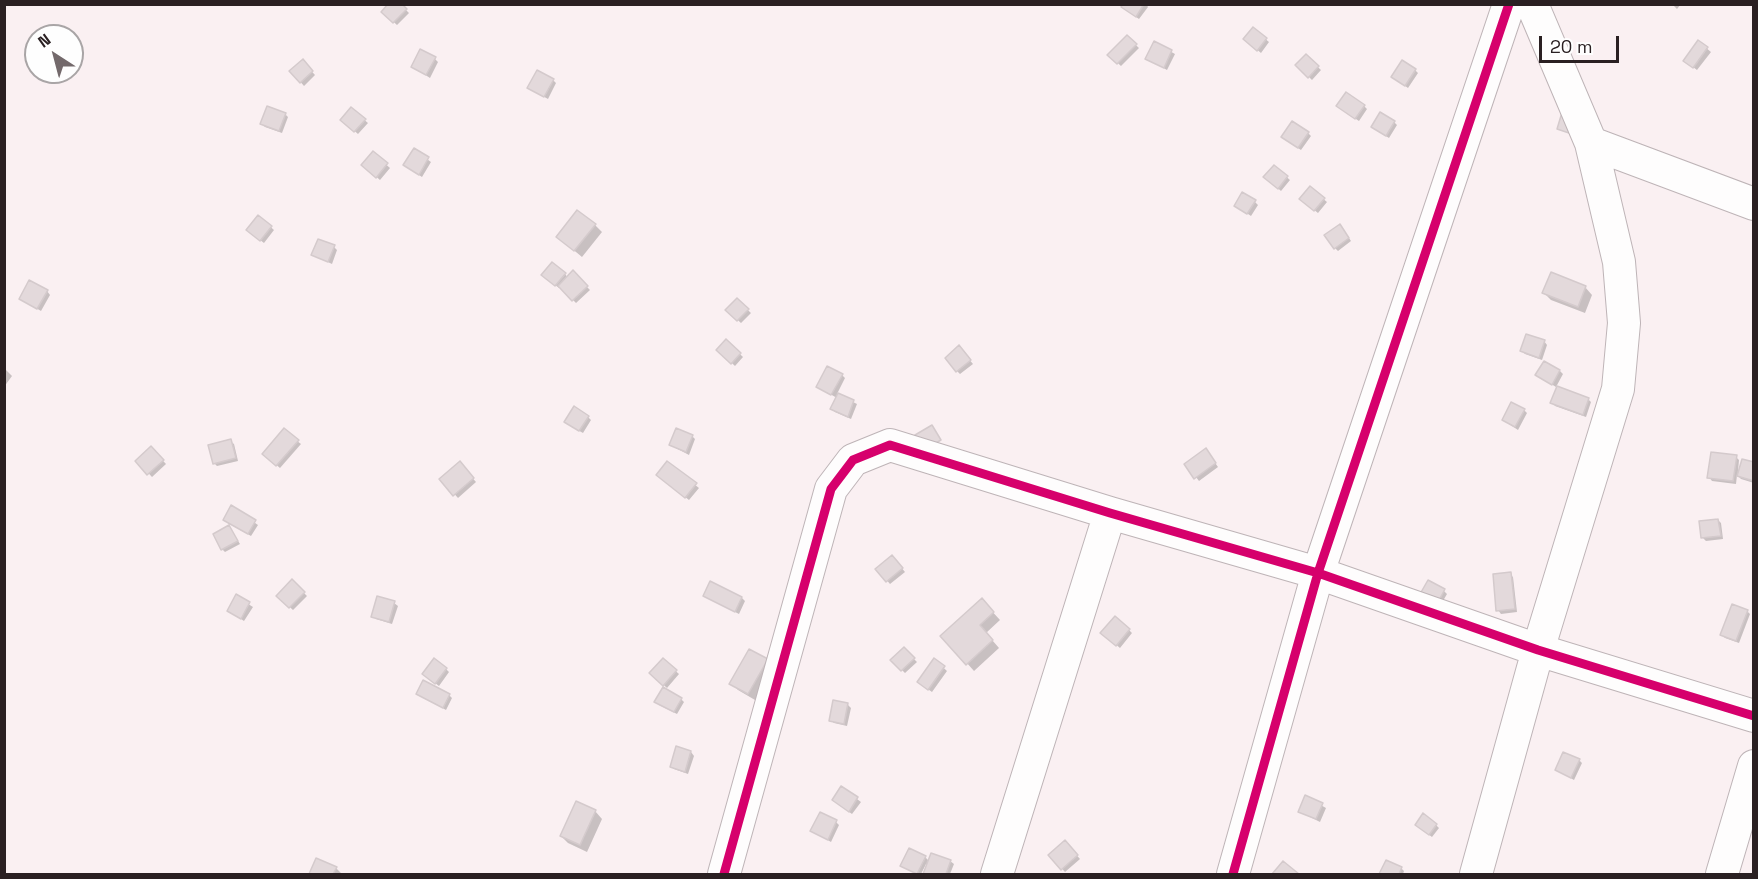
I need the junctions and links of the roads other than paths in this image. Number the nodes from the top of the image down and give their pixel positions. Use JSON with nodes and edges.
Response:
{"nodes":[{"id":1,"x":1509,"y":4,"type":"edge"},
{"id":2,"x":1532,"y":4,"type":"edge"},
{"id":3,"x":1591,"y":143,"type":"junction"},
{"id":4,"x":1754,"y":204,"type":"edge"},
{"id":5,"x":1110,"y":513,"type":"junction"},
{"id":6,"x":1318,"y":573,"type":"junction"},
{"id":7,"x":1538,"y":650,"type":"junction"},
{"id":8,"x":1754,"y":716,"type":"edge"},
{"id":9,"x":1754,"y":766,"type":"edge"},
{"id":10,"x":724,"y":874,"type":"edge"},
{"id":11,"x":997,"y":874,"type":"edge"},
{"id":12,"x":1233,"y":874,"type":"edge"},
{"id":13,"x":1476,"y":874,"type":"edge"},
{"id":14,"x":1722,"y":874,"type":"edge"}],
"edges":[{"from":1,"to":6,"type":"street"},
{"from":2,"to":3,"type":"street"},
{"from":3,"to":4,"type":"street"},
{"from":3,"to":7,"type":"street"},
{"from":5,"to":6,"type":"street"},
{"from":5,"to":10,"type":"street"},
{"from":5,"to":11,"type":"street"},
{"from":6,"to":7,"type":"street"},
{"from":6,"to":12,"type":"street"},
{"from":7,"to":8,"type":"street"},
{"from":7,"to":13,"type":"street"},
{"from":9,"to":14,"type":"street"}]}
